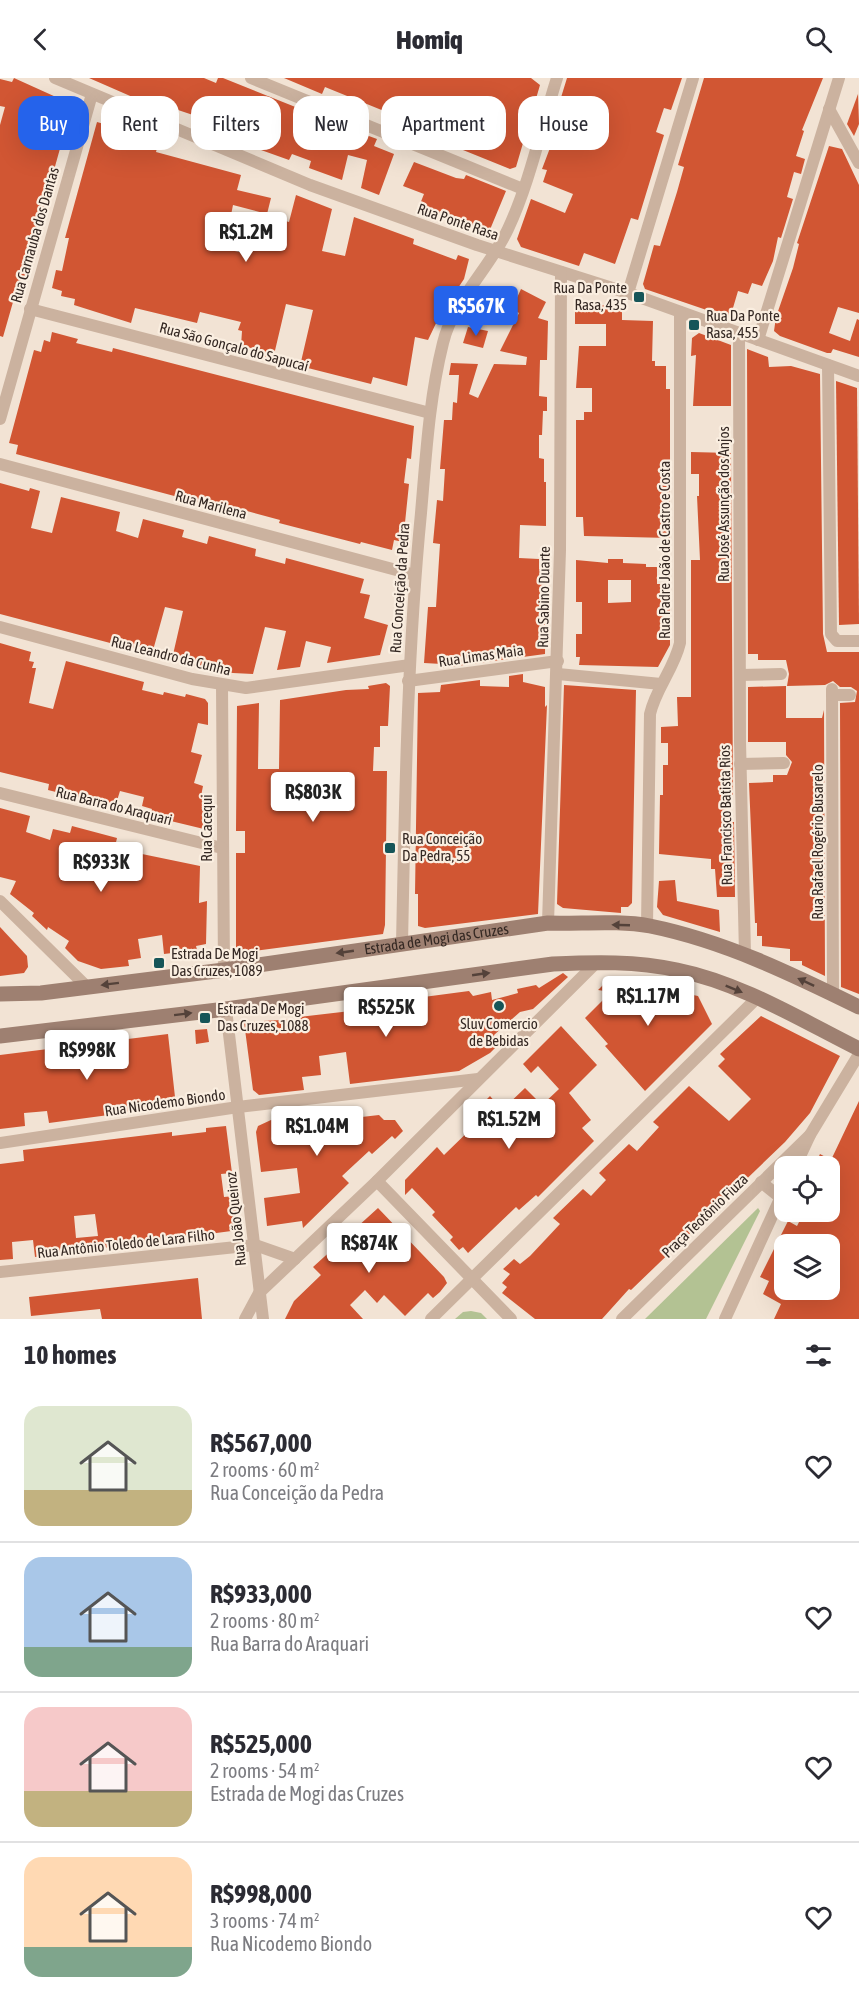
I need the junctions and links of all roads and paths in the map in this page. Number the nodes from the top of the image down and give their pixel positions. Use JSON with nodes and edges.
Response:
{"nodes":[{"id":1,"x":54,"y":78,"type":"edge"},
{"id":2,"x":251,"y":78,"type":"edge"},
{"id":3,"x":556,"y":78,"type":"edge"},
{"id":4,"x":693,"y":78,"type":"edge"},
{"id":5,"x":839,"y":78,"type":"edge"},
{"id":6,"x":92,"y":94,"type":"junction"},
{"id":7,"x":829,"y":109,"type":"junction"},
{"id":8,"x":859,"y":163,"type":"edge"},
{"id":9,"x":523,"y":189,"type":"junction"},
{"id":10,"x":496,"y":251,"type":"junction"},
{"id":11,"x":561,"y":272,"type":"junction"},
{"id":12,"x":628,"y":293,"type":"junction"},
{"id":13,"x":30,"y":309,"type":"junction"},
{"id":14,"x":681,"y":312,"type":"junction"},
{"id":15,"x":739,"y":333,"type":"junction"},
{"id":16,"x":758,"y":340,"type":"junction"},
{"id":17,"x":828,"y":365,"type":"junction"},
{"id":18,"x":859,"y":376,"type":"edge"},
{"id":19,"x":430,"y":413,"type":"junction"},
{"id":20,"x":0,"y":419,"type":"edge"},
{"id":21,"x":0,"y":464,"type":"edge"},
{"id":22,"x":415,"y":575,"type":"junction"},
{"id":23,"x":0,"y":627,"type":"edge"},
{"id":24,"x":859,"y":640,"type":"edge"},
{"id":25,"x":410,"y":665,"type":"junction"},
{"id":26,"x":558,"y":668,"type":"junction"},
{"id":27,"x":781,"y":674,"type":"dead end"},
{"id":28,"x":740,"y":675,"type":"junction"},
{"id":29,"x":408,"y":681,"type":"junction"},
{"id":30,"x":662,"y":684,"type":"junction"},
{"id":31,"x":222,"y":686,"type":"junction"},
{"id":32,"x":850,"y":695,"type":"dead end"},
{"id":33,"x":784,"y":763,"type":"dead end"},
{"id":34,"x":740,"y":764,"type":"junction"},
{"id":35,"x":0,"y":793,"type":"edge"},
{"id":36,"x":222,"y":848,"type":"junction"},
{"id":37,"x":0,"y":901,"type":"edge"},
{"id":38,"x":548,"y":923,"type":"junction"},
{"id":39,"x":647,"y":926,"type":"junction"},
{"id":40,"x":402,"y":944,"type":"junction"},
{"id":41,"x":745,"y":954,"type":"junction"},
{"id":42,"x":597,"y":962,"type":"junction"},
{"id":43,"x":224,"y":970,"type":"junction"},
{"id":44,"x":87,"y":987,"type":"junction"},
{"id":45,"x":0,"y":994,"type":"edge"},
{"id":46,"x":833,"y":994,"type":"junction"},
{"id":47,"x":756,"y":998,"type":"junction"},
{"id":48,"x":859,"y":1007,"type":"edge"},
{"id":49,"x":226,"y":1009,"type":"junction"},
{"id":50,"x":0,"y":1035,"type":"edge"},
{"id":51,"x":859,"y":1049,"type":"edge"},
{"id":52,"x":859,"y":1054,"type":"edge"},
{"id":53,"x":478,"y":1079,"type":"junction"},
{"id":54,"x":238,"y":1107,"type":"junction"},
{"id":55,"x":810,"y":1135,"type":"junction"},
{"id":56,"x":0,"y":1143,"type":"edge"},
{"id":57,"x":800,"y":1156,"type":"edge"},
{"id":58,"x":377,"y":1181,"type":"junction"},
{"id":59,"x":761,"y":1182,"type":"junction"},
{"id":60,"x":774,"y":1189,"type":"edge"},
{"id":61,"x":774,"y":1213,"type":"edge"},
{"id":62,"x":255,"y":1245,"type":"junction"},
{"id":63,"x":295,"y":1259,"type":"junction"},
{"id":64,"x":0,"y":1272,"type":"edge"},
{"id":65,"x":471,"y":1280,"type":"junction"},
{"id":66,"x":259,"y":1293,"type":"junction"},
{"id":67,"x":244,"y":1319,"type":"edge"},
{"id":68,"x":263,"y":1319,"type":"edge"},
{"id":69,"x":431,"y":1319,"type":"edge"},
{"id":70,"x":511,"y":1319,"type":"edge"},
{"id":71,"x":622,"y":1319,"type":"edge"},
{"id":72,"x":725,"y":1319,"type":"edge"}],
"edges":[{"from":1,"to":6,"type":"street","name":"Rua Ponte Rasa"},
{"from":2,"to":9,"type":"street"},
{"from":3,"to":9,"type":"street","name":"Rua Conceição da Pedra"},
{"from":4,"to":12,"type":"street"},
{"from":5,"to":7,"type":"street"},
{"from":6,"to":10,"type":"street","name":"Rua Ponte Rasa"},
{"from":6,"to":13,"type":"street","name":"Rua Carnauba dos Dantas"},
{"from":7,"to":8,"type":"street"},
{"from":7,"to":16,"type":"street"},
{"from":9,"to":10,"type":"street","name":"Rua Conceição da Pedra"},
{"from":10,"to":11,"type":"street","name":"Rua Ponte Rasa"},
{"from":10,"to":19,"type":"street","name":"Rua Conceição da Pedra"},
{"from":11,"to":12,"type":"street","name":"Rua Ponte Rasa"},
{"from":11,"to":26,"type":"street","name":"Rua Sabino Duarte"},
{"from":12,"to":14,"type":"street","name":"Rua Ponte Rasa"},
{"from":13,"to":19,"type":"street","name":"Rua São Gonçalo do Sapucaí"},
{"from":13,"to":20,"type":"street","name":"Rua Carnauba dos Dantas"},
{"from":14,"to":15,"type":"street","name":"Rua Ponte Rasa"},
{"from":14,"to":30,"type":"street","name":"Rua Padre João de Castro e Costa"},
{"from":15,"to":16,"type":"street","name":"Rua Ponte Rasa"},
{"from":15,"to":28,"type":"street","name":"Rua José Assunção dos Anjos"},
{"from":16,"to":17,"type":"street","name":"Rua Ponte Rasa"},
{"from":17,"to":18,"type":"street","name":"Rua Ponte Rasa"},
{"from":17,"to":24,"type":"street"},
{"from":19,"to":22,"type":"street","name":"Rua Conceição da Pedra"},
{"from":21,"to":22,"type":"street","name":"Rua Marilena"},
{"from":22,"to":25,"type":"street","name":"Rua Conceição da Pedra"},
{"from":23,"to":31,"type":"street","name":"Rua Leandro da Cunha"},
{"from":25,"to":29,"type":"street","name":"Rua Conceição da Pedra"},
{"from":25,"to":31,"type":"street","name":"Rua Leandro da Cunha"},
{"from":26,"to":29,"type":"street","name":"Rua Limas Maia"},
{"from":26,"to":30,"type":"street","name":"Rua Limas Maia"},
{"from":26,"to":38,"type":"street","name":"Rua Sabino Duarte"},
{"from":27,"to":28,"type":"street"},
{"from":28,"to":34,"type":"street","name":"Rua Francisco Batista Rios"},
{"from":29,"to":40,"type":"street","name":"Rua Conceição da Pedra"},
{"from":30,"to":39,"type":"street","name":"Rua Padre João de Castro e Costa"},
{"from":31,"to":36,"type":"street","name":"Rua Cacequi"},
{"from":32,"to":46,"type":"street","name":"Rua Rafael Rogério Busarelo"},
{"from":33,"to":34,"type":"street"},
{"from":34,"to":41,"type":"street","name":"Rua Francisco Batista Rios"},
{"from":35,"to":36,"type":"street","name":"Rua Barra do Araquari"},
{"from":36,"to":43,"type":"street","name":"Rua Cacequi"},
{"from":37,"to":44,"type":"street"},
{"from":39,"to":38,"type":"main road","name":"Estrada de Mogi das Cruzes","one_way":true},
{"from":38,"to":40,"type":"main road","name":"Estrada de Mogi das Cruzes"},
{"from":39,"to":41,"type":"main road","name":"Estrada de Mogi das Cruzes"},
{"from":40,"to":43,"type":"main road","name":"Estrada de Mogi das Cruzes","one_way":true},
{"from":46,"to":41,"type":"main road","name":"Estrada de Mogi das Cruzes","one_way":true},
{"from":42,"to":47,"type":"main road","one_way":true},
{"from":49,"to":42,"type":"main road","one_way":true},
{"from":42,"to":53,"type":"street"},
{"from":43,"to":44,"type":"main road","name":"Estrada de Mogi das Cruzes","one_way":true},
{"from":44,"to":45,"type":"main road","name":"Estrada de Mogi das Cruzes"},
{"from":46,"to":48,"type":"main road","name":"Estrada de Mogi das Cruzes"},
{"from":47,"to":51,"type":"main road"},
{"from":47,"to":65,"type":"street"},
{"from":50,"to":49,"type":"main road","one_way":true},
{"from":49,"to":54,"type":"street","name":"Rua João Queiroz"},
{"from":52,"to":55,"type":"street"},
{"from":53,"to":54,"type":"street","name":"Rua Nicodemo Biondo"},
{"from":53,"to":58,"type":"street"},
{"from":54,"to":56,"type":"street","name":"Rua Nicodemo Biondo"},
{"from":54,"to":62,"type":"street","name":"Rua João Queiroz"},
{"from":55,"to":57,"type":"street"},
{"from":55,"to":59,"type":"street","name":"Praça Teotônio Fiuza"},
{"from":58,"to":63,"type":"street"},
{"from":58,"to":65,"type":"street"},
{"from":59,"to":60,"type":"street"},
{"from":59,"to":71,"type":"street","name":"Praça Teotônio Fiuza"},
{"from":61,"to":72,"type":"street"},
{"from":62,"to":63,"type":"street"},
{"from":62,"to":64,"type":"street","name":"Rua Antônio Toledo de Lara Filho"},
{"from":62,"to":66,"type":"street","name":"Rua João Queiroz"},
{"from":63,"to":66,"type":"street"},
{"from":65,"to":69,"type":"street"},
{"from":65,"to":70,"type":"street"},
{"from":66,"to":67,"type":"street"},
{"from":66,"to":68,"type":"street","name":"Rua João Queiroz"}]}
